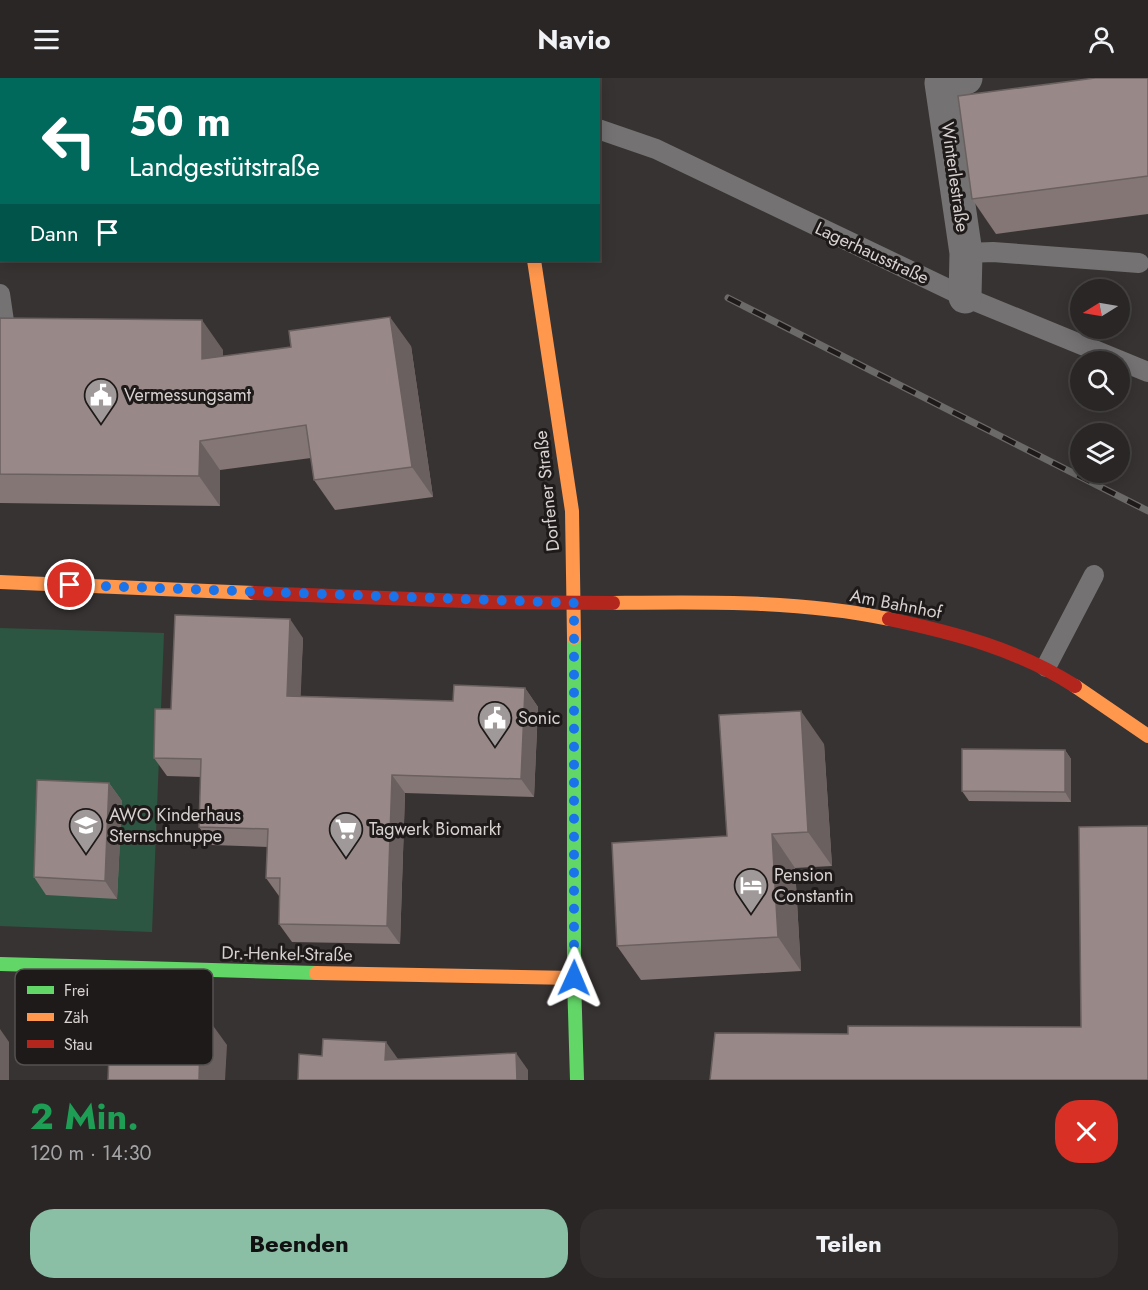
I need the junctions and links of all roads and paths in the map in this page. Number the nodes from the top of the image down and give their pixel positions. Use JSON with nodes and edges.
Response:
{"nodes":[{"id":1,"x":966,"y":78,"type":"edge"},
{"id":2,"x":600,"y":130,"type":"edge"},
{"id":3,"x":966,"y":253,"type":"junction"},
{"id":4,"x":534,"y":261,"type":"edge"},
{"id":5,"x":1139,"y":263,"type":"dead end"},
{"id":6,"x":0,"y":294,"type":"edge"},
{"id":7,"x":965,"y":297,"type":"junction"},
{"id":8,"x":7,"y":347,"type":"edge"},
{"id":9,"x":1148,"y":372,"type":"edge"},
{"id":10,"x":1094,"y":575,"type":"dead end"},
{"id":11,"x":0,"y":582,"type":"edge"},
{"id":12,"x":574,"y":603,"type":"junction"},
{"id":13,"x":1046,"y":667,"type":"junction"},
{"id":14,"x":1148,"y":736,"type":"edge"},
{"id":15,"x":0,"y":964,"type":"edge"},
{"id":16,"x":148,"y":969,"type":"edge"},
{"id":17,"x":213,"y":971,"type":"edge"},
{"id":18,"x":574,"y":978,"type":"junction"},
{"id":19,"x":577,"y":1080,"type":"edge"}],
"edges":[{"from":1,"to":3,"type":"street","name":"Winterlestraße"},
{"from":2,"to":7,"type":"lane","name":"Lagerhausstraße"},
{"from":3,"to":5,"type":"lane"},
{"from":3,"to":7,"type":"street","name":"Winterlestraße"},
{"from":4,"to":12,"type":"street","name":"Dorfener Straße"},
{"from":6,"to":8,"type":"lane"},
{"from":7,"to":9,"type":"lane","name":"Lagerhausstraße"},
{"from":10,"to":13,"type":"lane"},
{"from":11,"to":12,"type":"street","name":"Am Bahnhof"},
{"from":12,"to":13,"type":"street","name":"Am Bahnhof"},
{"from":12,"to":18,"type":"street","name":"Dorfener Straße"},
{"from":13,"to":14,"type":"street","name":"Am Bahnhof"},
{"from":15,"to":16,"type":"street","name":"Dr.-Henkel-Straße"},
{"from":17,"to":18,"type":"street","name":"Dr.-Henkel-Straße"},
{"from":18,"to":19,"type":"street","name":"Dorfener Straße"}]}
